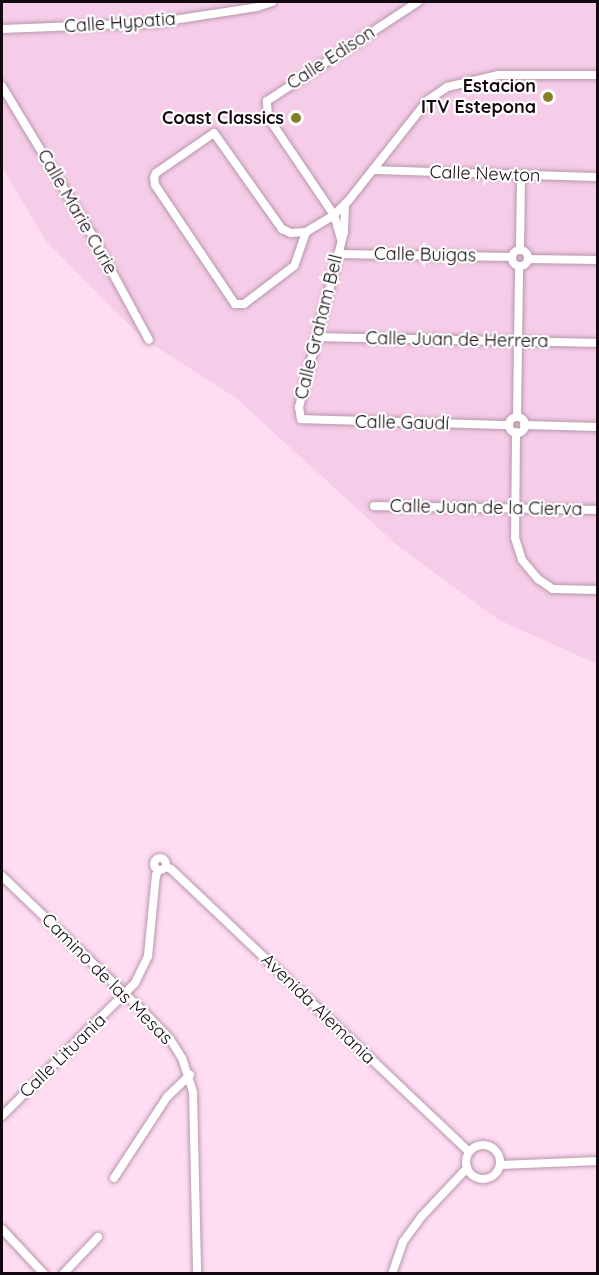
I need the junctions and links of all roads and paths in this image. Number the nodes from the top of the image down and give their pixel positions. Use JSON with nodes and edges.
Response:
{"nodes":[{"id":1,"x":272,"y":2,"type":"edge"},
{"id":2,"x":418,"y":2,"type":"edge"},
{"id":3,"x":2,"y":29,"type":"edge"},
{"id":4,"x":597,"y":75,"type":"edge"},
{"id":5,"x":2,"y":87,"type":"edge"},
{"id":6,"x":373,"y":170,"type":"junction"},
{"id":7,"x":521,"y":176,"type":"junction"},
{"id":8,"x":597,"y":177,"type":"edge"},
{"id":9,"x":345,"y":204,"type":"junction"},
{"id":10,"x":334,"y":214,"type":"junction"},
{"id":11,"x":306,"y":232,"type":"junction"},
{"id":12,"x":341,"y":241,"type":"junction"},
{"id":13,"x":520,"y":249,"type":"junction"},
{"id":14,"x":338,"y":254,"type":"junction"},
{"id":15,"x":512,"y":257,"type":"junction"},
{"id":16,"x":528,"y":259,"type":"junction"},
{"id":17,"x":597,"y":260,"type":"edge"},
{"id":18,"x":519,"y":266,"type":"junction"},
{"id":19,"x":317,"y":337,"type":"junction"},
{"id":20,"x":149,"y":340,"type":"dead end"},
{"id":21,"x":518,"y":341,"type":"junction"},
{"id":22,"x":597,"y":344,"type":"edge"},
{"id":23,"x":299,"y":414,"type":"joint"},
{"id":24,"x":517,"y":417,"type":"junction"},
{"id":25,"x":509,"y":425,"type":"junction"},
{"id":26,"x":524,"y":425,"type":"junction"},
{"id":27,"x":597,"y":427,"type":"edge"},
{"id":28,"x":516,"y":432,"type":"junction"},
{"id":29,"x":374,"y":506,"type":"dead end"},
{"id":30,"x":516,"y":507,"type":"junction"},
{"id":31,"x":597,"y":510,"type":"edge"},
{"id":32,"x":597,"y":590,"type":"edge"},
{"id":33,"x":162,"y":869,"type":"joint"},
{"id":34,"x":2,"y":876,"type":"edge"},
{"id":35,"x":125,"y":996,"type":"junction"},
{"id":36,"x":190,"y":1075,"type":"junction"},
{"id":37,"x":2,"y":1116,"type":"edge"},
{"id":38,"x":469,"y":1152,"type":"junction"},
{"id":39,"x":597,"y":1161,"type":"edge"},
{"id":40,"x":500,"y":1165,"type":"junction"},
{"id":41,"x":467,"y":1168,"type":"junction"},
{"id":42,"x":114,"y":1178,"type":"dead end"},
{"id":43,"x":2,"y":1229,"type":"edge"},
{"id":44,"x":98,"y":1237,"type":"dead end"},
{"id":45,"x":44,"y":1274,"type":"edge"},
{"id":46,"x":63,"y":1274,"type":"edge"},
{"id":47,"x":197,"y":1274,"type":"edge"},
{"id":48,"x":392,"y":1274,"type":"edge"}],
"edges":[{"from":1,"to":3,"type":"street","name":"Calle Hypatia"},
{"from":2,"to":10,"type":"street","name":"Calle Edison"},
{"from":4,"to":6,"type":"street"},
{"from":5,"to":20,"type":"street","name":"Calle Marie Curie"},
{"from":6,"to":7,"type":"street","name":"Calle Newton"},
{"from":6,"to":9,"type":"street"},
{"from":7,"to":8,"type":"street","name":"Calle Newton"},
{"from":7,"to":13,"type":"street"},
{"from":9,"to":10,"type":"street"},
{"from":9,"to":12,"type":"street","name":"Calle Graham Bell"},
{"from":10,"to":11,"type":"street"},
{"from":10,"to":12,"type":"street","name":"Calle Graham Bell"},
{"from":11,"to":11,"type":"street"},
{"from":12,"to":14,"type":"street","name":"Calle Graham Bell"},
{"from":13,"to":15,"type":"street"},
{"from":13,"to":16,"type":"street"},
{"from":14,"to":15,"type":"street","name":"Calle Buigas"},
{"from":14,"to":19,"type":"street","name":"Calle Graham Bell"},
{"from":15,"to":18,"type":"street"},
{"from":16,"to":17,"type":"street"},
{"from":16,"to":18,"type":"street"},
{"from":18,"to":21,"type":"street"},
{"from":19,"to":21,"type":"street","name":"Calle Juan de Herrera"},
{"from":19,"to":23,"type":"street","name":"Calle Graham Bell"},
{"from":21,"to":22,"type":"street","name":"Calle Juan de Herrera"},
{"from":21,"to":24,"type":"street"},
{"from":23,"to":25,"type":"street","name":"Calle Gaudí"},
{"from":24,"to":25,"type":"street"},
{"from":24,"to":26,"type":"street"},
{"from":25,"to":28,"type":"street"},
{"from":26,"to":27,"type":"street"},
{"from":26,"to":28,"type":"street"},
{"from":28,"to":30,"type":"street"},
{"from":29,"to":30,"type":"street","name":"Calle Juan de la Cierva"},
{"from":30,"to":31,"type":"street","name":"Calle Juan de la Cierva"},
{"from":30,"to":32,"type":"street"},
{"from":33,"to":35,"type":"street","name":"Calle Lituania"},
{"from":33,"to":38,"type":"street","name":"Avenida Alemania"},
{"from":34,"to":35,"type":"street","name":"Camino de las Mesas"},
{"from":35,"to":36,"type":"street","name":"Camino de las Mesas"},
{"from":35,"to":37,"type":"street","name":"Calle Lituania"},
{"from":36,"to":42,"type":"street"},
{"from":36,"to":47,"type":"street","name":"Camino de las Mesas"},
{"from":38,"to":40,"type":"street"},
{"from":38,"to":41,"type":"street"},
{"from":39,"to":40,"type":"street"},
{"from":40,"to":41,"type":"street"},
{"from":41,"to":48,"type":"street"},
{"from":43,"to":45,"type":"street"},
{"from":44,"to":46,"type":"street"}]}
